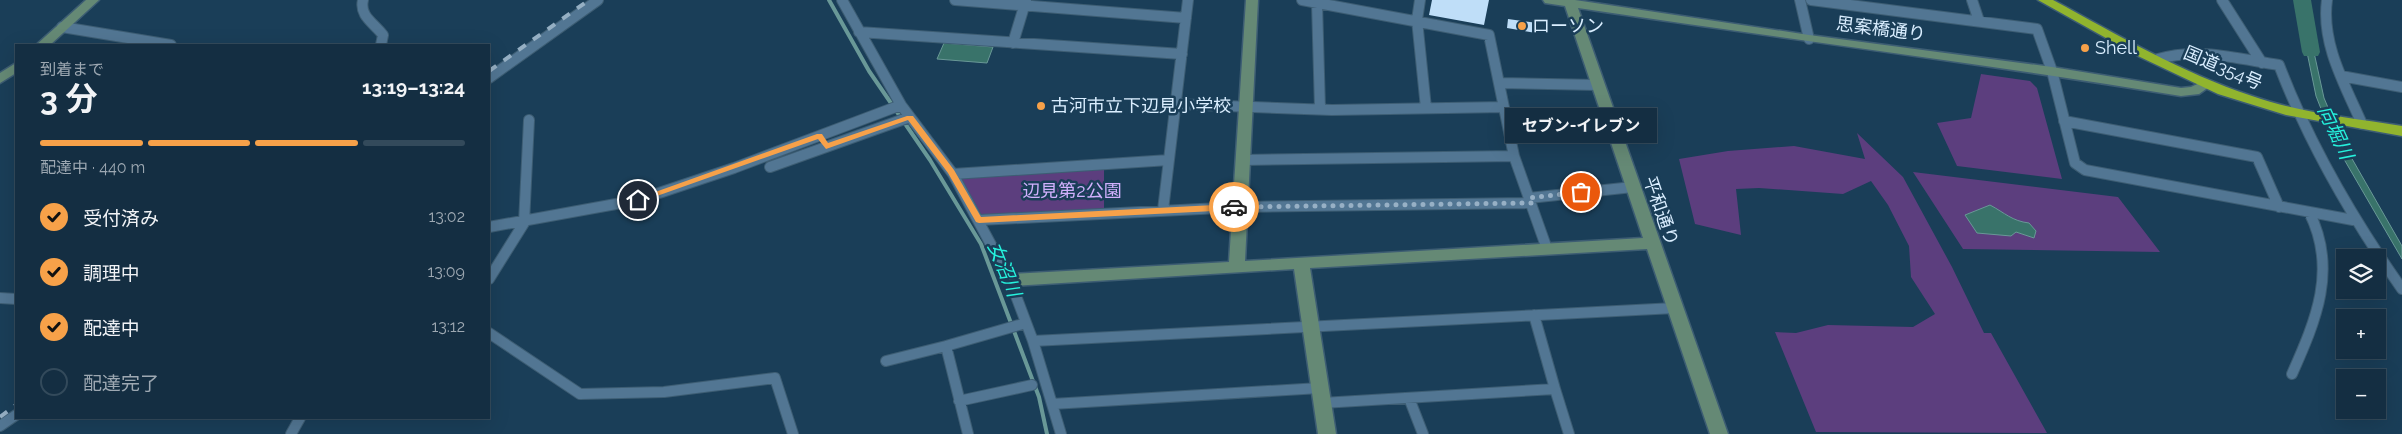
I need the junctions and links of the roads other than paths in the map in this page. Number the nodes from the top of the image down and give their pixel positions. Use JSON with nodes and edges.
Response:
{"nodes":[{"id":1,"x":93,"y":0,"type":"edge"},
{"id":2,"x":363,"y":0,"type":"edge"},
{"id":3,"x":598,"y":0,"type":"edge"},
{"id":4,"x":842,"y":0,"type":"edge"},
{"id":5,"x":956,"y":0,"type":"edge"},
{"id":6,"x":1188,"y":0,"type":"edge"},
{"id":7,"x":1252,"y":0,"type":"edge"},
{"id":8,"x":1302,"y":0,"type":"edge"},
{"id":9,"x":1420,"y":0,"type":"edge"},
{"id":10,"x":1549,"y":0,"type":"edge"},
{"id":11,"x":1800,"y":0,"type":"edge"},
{"id":12,"x":1811,"y":0,"type":"edge"},
{"id":13,"x":1972,"y":0,"type":"edge"},
{"id":14,"x":2044,"y":0,"type":"edge"},
{"id":15,"x":2222,"y":0,"type":"edge"},
{"id":16,"x":1569,"y":2,"type":"edge"},
{"id":17,"x":1025,"y":3,"type":"edge"},
{"id":18,"x":1317,"y":3,"type":"junction"},
{"id":19,"x":2326,"y":4,"type":"edge"},
{"id":20,"x":1186,"y":18,"type":"junction"},
{"id":21,"x":1417,"y":20,"type":"junction"},
{"id":22,"x":1979,"y":21,"type":"junction"},
{"id":23,"x":62,"y":27,"type":"junction"},
{"id":24,"x":859,"y":32,"type":"junction"},
{"id":25,"x":1809,"y":39,"type":"junction"},
{"id":26,"x":1013,"y":42,"type":"junction"},
{"id":27,"x":43,"y":44,"type":"edge"},
{"id":28,"x":165,"y":44,"type":"edge"},
{"id":29,"x":381,"y":44,"type":"edge"},
{"id":30,"x":1182,"y":54,"type":"junction"},
{"id":31,"x":2158,"y":60,"type":"junction"},
{"id":32,"x":2262,"y":63,"type":"junction"},
{"id":33,"x":15,"y":68,"type":"edge"},
{"id":34,"x":2052,"y":71,"type":"junction"},
{"id":35,"x":2341,"y":76,"type":"junction"},
{"id":36,"x":490,"y":77,"type":"edge"},
{"id":37,"x":0,"y":79,"type":"edge"},
{"id":38,"x":1499,"y":83,"type":"junction"},
{"id":39,"x":2206,"y":84,"type":"junction"},
{"id":40,"x":1597,"y":85,"type":"junction"},
{"id":41,"x":2402,"y":87,"type":"edge"},
{"id":42,"x":1175,"y":104,"type":"junction"},
{"id":43,"x":900,"y":105,"type":"junction"},
{"id":44,"x":1247,"y":107,"type":"junction"},
{"id":45,"x":1504,"y":107,"type":"junction"},
{"id":46,"x":1426,"y":108,"type":"junction"},
{"id":47,"x":1320,"y":109,"type":"junction"},
{"id":48,"x":2303,"y":113,"type":"junction"},
{"id":49,"x":910,"y":117,"type":"junction"},
{"id":50,"x":529,"y":120,"type":"dead end"},
{"id":51,"x":2064,"y":121,"type":"junction"},
{"id":52,"x":2358,"y":123,"type":"junction"},
{"id":53,"x":2402,"y":131,"type":"edge"},
{"id":54,"x":820,"y":135,"type":"junction"},
{"id":55,"x":826,"y":147,"type":"junction"},
{"id":56,"x":1514,"y":156,"type":"junction"},
{"id":57,"x":1169,"y":160,"type":"junction"},
{"id":58,"x":1243,"y":160,"type":"junction"},
{"id":59,"x":770,"y":167,"type":"dead end"},
{"id":60,"x":953,"y":174,"type":"junction"},
{"id":61,"x":1633,"y":187,"type":"junction"},
{"id":62,"x":1530,"y":200,"type":"junction"},
{"id":63,"x":1240,"y":207,"type":"junction"},
{"id":64,"x":2279,"y":207,"type":"junction"},
{"id":65,"x":1163,"y":210,"type":"junction"},
{"id":66,"x":2309,"y":212,"type":"junction"},
{"id":67,"x":979,"y":220,"type":"junction"},
{"id":68,"x":2353,"y":220,"type":"junction"},
{"id":69,"x":524,"y":222,"type":"junction"},
{"id":70,"x":490,"y":227,"type":"edge"},
{"id":71,"x":1652,"y":243,"type":"junction"},
{"id":72,"x":1546,"y":249,"type":"junction"},
{"id":73,"x":1301,"y":264,"type":"junction"},
{"id":74,"x":1237,"y":266,"type":"junction"},
{"id":75,"x":490,"y":277,"type":"edge"},
{"id":76,"x":1010,"y":280,"type":"junction"},
{"id":77,"x":2402,"y":289,"type":"edge"},
{"id":78,"x":0,"y":298,"type":"edge"},
{"id":79,"x":15,"y":299,"type":"edge"},
{"id":80,"x":1676,"y":308,"type":"junction"},
{"id":81,"x":1534,"y":315,"type":"junction"},
{"id":82,"x":1026,"y":323,"type":"junction"},
{"id":83,"x":1311,"y":326,"type":"junction"},
{"id":84,"x":490,"y":334,"type":"edge"},
{"id":85,"x":1033,"y":341,"type":"junction"},
{"id":86,"x":946,"y":346,"type":"junction"},
{"id":87,"x":886,"y":361,"type":"dead end"},
{"id":88,"x":2292,"y":374,"type":"dead end"},
{"id":89,"x":1032,"y":384,"type":"dead end"},
{"id":90,"x":1555,"y":389,"type":"junction"},
{"id":91,"x":1321,"y":396,"type":"junction"},
{"id":92,"x":1409,"y":398,"type":"junction"},
{"id":93,"x":959,"y":401,"type":"junction"},
{"id":94,"x":1052,"y":404,"type":"junction"},
{"id":95,"x":15,"y":416,"type":"edge"},
{"id":96,"x":299,"y":419,"type":"edge"},
{"id":97,"x":0,"y":426,"type":"edge"},
{"id":98,"x":291,"y":434,"type":"edge"},
{"id":99,"x":793,"y":434,"type":"edge"},
{"id":100,"x":968,"y":434,"type":"edge"},
{"id":101,"x":1061,"y":434,"type":"edge"},
{"id":102,"x":1327,"y":434,"type":"edge"},
{"id":103,"x":1423,"y":434,"type":"edge"},
{"id":104,"x":1569,"y":434,"type":"edge"},
{"id":105,"x":1720,"y":434,"type":"edge"}],
"edges":[{"from":1,"to":23,"type":"street"},
{"from":2,"to":29,"type":"street"},
{"from":3,"to":36,"type":"street"},
{"from":4,"to":24,"type":"street"},
{"from":5,"to":17,"type":"street"},
{"from":6,"to":20,"type":"street"},
{"from":7,"to":44,"type":"street"},
{"from":8,"to":18,"type":"street"},
{"from":9,"to":21,"type":"street"},
{"from":10,"to":16,"type":"street","name":"思案橋通り"},
{"from":11,"to":25,"type":"street"},
{"from":12,"to":22,"type":"street"},
{"from":13,"to":22,"type":"street"},
{"from":14,"to":31,"type":"highway","name":"国道354号"},
{"from":15,"to":32,"type":"street"},
{"from":16,"to":25,"type":"street","name":"思案橋通り"},
{"from":16,"to":40,"type":"street","name":"平和通り"},
{"from":17,"to":20,"type":"street"},
{"from":17,"to":26,"type":"street"},
{"from":18,"to":21,"type":"street"},
{"from":18,"to":47,"type":"street"},
{"from":19,"to":35,"type":"street"},
{"from":20,"to":30,"type":"street"},
{"from":21,"to":38,"type":"street"},
{"from":21,"to":46,"type":"street"},
{"from":22,"to":34,"type":"street"},
{"from":23,"to":27,"type":"street"},
{"from":23,"to":28,"type":"street"},
{"from":24,"to":26,"type":"street"},
{"from":24,"to":43,"type":"street"},
{"from":25,"to":34,"type":"street","name":"思案橋通り"},
{"from":26,"to":30,"type":"street"},
{"from":30,"to":42,"type":"street"},
{"from":31,"to":32,"type":"street"},
{"from":31,"to":39,"type":"highway","name":"国道354号"},
{"from":32,"to":48,"type":"street"},
{"from":33,"to":37,"type":"street"},
{"from":34,"to":39,"type":"street","name":"思案橋通り"},
{"from":34,"to":51,"type":"street"},
{"from":35,"to":41,"type":"street"},
{"from":35,"to":52,"type":"street"},
{"from":38,"to":40,"type":"street"},
{"from":38,"to":45,"type":"street"},
{"from":39,"to":48,"type":"highway","name":"国道354号"},
{"from":40,"to":61,"type":"street","name":"平和通り"},
{"from":42,"to":44,"type":"street"},
{"from":42,"to":57,"type":"street"},
{"from":43,"to":49,"type":"street"},
{"from":43,"to":54,"type":"street"},
{"from":44,"to":47,"type":"street"},
{"from":44,"to":58,"type":"street"},
{"from":45,"to":46,"type":"street"},
{"from":45,"to":56,"type":"street"},
{"from":46,"to":47,"type":"street"},
{"from":48,"to":52,"type":"highway","name":"国道354号"},
{"from":48,"to":68,"type":"street"},
{"from":49,"to":55,"type":"street"},
{"from":49,"to":60,"type":"street"},
{"from":50,"to":69,"type":"street"},
{"from":51,"to":64,"type":"street"},
{"from":51,"to":64,"type":"street"},
{"from":52,"to":53,"type":"highway","name":"国道354号"},
{"from":54,"to":55,"type":"street"},
{"from":54,"to":69,"type":"street"},
{"from":55,"to":59,"type":"street"},
{"from":56,"to":58,"type":"street"},
{"from":56,"to":62,"type":"street"},
{"from":57,"to":60,"type":"street"},
{"from":57,"to":65,"type":"street"},
{"from":58,"to":63,"type":"street"},
{"from":60,"to":67,"type":"street"},
{"from":61,"to":62,"type":"street"},
{"from":61,"to":71,"type":"street","name":"平和通り"},
{"from":62,"to":63,"type":"street"},
{"from":62,"to":72,"type":"street"},
{"from":63,"to":65,"type":"street"},
{"from":63,"to":74,"type":"street"},
{"from":64,"to":66,"type":"street"},
{"from":65,"to":67,"type":"street"},
{"from":66,"to":68,"type":"street"},
{"from":66,"to":88,"type":"street"},
{"from":67,"to":76,"type":"street"},
{"from":68,"to":77,"type":"street"},
{"from":69,"to":70,"type":"street"},
{"from":69,"to":75,"type":"street"},
{"from":71,"to":72,"type":"street"},
{"from":71,"to":80,"type":"street","name":"平和通り"},
{"from":72,"to":73,"type":"street"},
{"from":73,"to":74,"type":"street"},
{"from":73,"to":83,"type":"street"},
{"from":74,"to":76,"type":"street"},
{"from":76,"to":82,"type":"street"},
{"from":78,"to":79,"type":"street"},
{"from":80,"to":81,"type":"street"},
{"from":80,"to":105,"type":"street","name":"平和通り"},
{"from":81,"to":83,"type":"street"},
{"from":81,"to":90,"type":"street"},
{"from":82,"to":85,"type":"street"},
{"from":82,"to":86,"type":"street"},
{"from":83,"to":85,"type":"street"},
{"from":83,"to":91,"type":"street"},
{"from":84,"to":99,"type":"street"},
{"from":85,"to":94,"type":"street"},
{"from":86,"to":87,"type":"street"},
{"from":86,"to":93,"type":"street"},
{"from":89,"to":93,"type":"street"},
{"from":90,"to":92,"type":"street"},
{"from":90,"to":104,"type":"street"},
{"from":91,"to":92,"type":"street"},
{"from":91,"to":94,"type":"street"},
{"from":91,"to":102,"type":"street"},
{"from":92,"to":103,"type":"street"},
{"from":93,"to":100,"type":"street"},
{"from":94,"to":101,"type":"street"},
{"from":95,"to":97,"type":"street"},
{"from":96,"to":98,"type":"street"}]}
